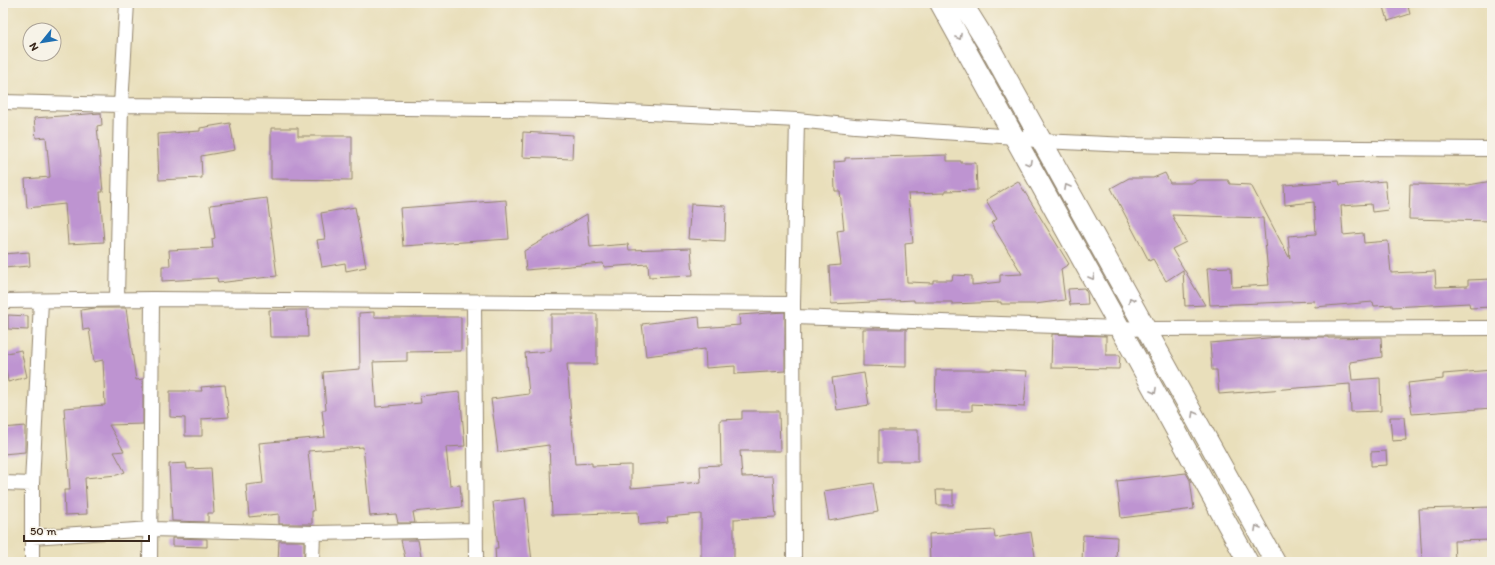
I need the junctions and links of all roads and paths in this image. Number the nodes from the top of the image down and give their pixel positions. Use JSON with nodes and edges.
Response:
{"nodes":[{"id":1,"x":126,"y":3,"type":"edge"},
{"id":2,"x":940,"y":3,"type":"edge"},
{"id":3,"x":962,"y":3,"type":"edge"},
{"id":4,"x":3,"y":102,"type":"edge"},
{"id":5,"x":121,"y":105,"type":"junction"},
{"id":6,"x":797,"y":120,"type":"junction"},
{"id":7,"x":1015,"y":137,"type":"junction"},
{"id":8,"x":1042,"y":141,"type":"junction"},
{"id":9,"x":1492,"y":149,"type":"edge"},
{"id":10,"x":117,"y":299,"type":"junction"},
{"id":11,"x":152,"y":299,"type":"junction"},
{"id":12,"x":3,"y":301,"type":"edge"},
{"id":13,"x":41,"y":301,"type":"junction"},
{"id":14,"x":474,"y":302,"type":"junction"},
{"id":15,"x":794,"y":311,"type":"junction"},
{"id":16,"x":1120,"y":328,"type":"junction"},
{"id":17,"x":1492,"y":328,"type":"edge"},
{"id":18,"x":1147,"y":329,"type":"junction"},
{"id":19,"x":3,"y":483,"type":"edge"},
{"id":20,"x":32,"y":484,"type":"junction"},
{"id":21,"x":151,"y":529,"type":"junction"},
{"id":22,"x":475,"y":530,"type":"junction"},
{"id":23,"x":313,"y":533,"type":"junction"},
{"id":24,"x":32,"y":537,"type":"junction"},
{"id":25,"x":32,"y":562,"type":"edge"},
{"id":26,"x":150,"y":562,"type":"edge"},
{"id":27,"x":312,"y":562,"type":"edge"},
{"id":28,"x":476,"y":562,"type":"edge"},
{"id":29,"x":794,"y":562,"type":"edge"},
{"id":30,"x":1248,"y":562,"type":"edge"},
{"id":31,"x":1275,"y":562,"type":"edge"}],
"edges":[{"from":1,"to":5,"type":"street"},
{"from":2,"to":7,"type":"street","one_way":true},
{"from":3,"to":8,"type":"street"},
{"from":4,"to":5,"type":"street"},
{"from":5,"to":6,"type":"street"},
{"from":5,"to":10,"type":"street"},
{"from":6,"to":7,"type":"street"},
{"from":6,"to":15,"type":"street"},
{"from":7,"to":8,"type":"street"},
{"from":7,"to":16,"type":"street","one_way":true},
{"from":8,"to":9,"type":"street"},
{"from":18,"to":8,"type":"street","one_way":true},
{"from":10,"to":11,"type":"street"},
{"from":10,"to":13,"type":"street"},
{"from":11,"to":14,"type":"street"},
{"from":11,"to":21,"type":"street"},
{"from":12,"to":13,"type":"street"},
{"from":13,"to":20,"type":"street"},
{"from":14,"to":15,"type":"street"},
{"from":14,"to":22,"type":"street"},
{"from":15,"to":16,"type":"street"},
{"from":15,"to":29,"type":"street"},
{"from":16,"to":18,"type":"street"},
{"from":16,"to":30,"type":"street","one_way":true},
{"from":17,"to":18,"type":"street"},
{"from":31,"to":18,"type":"street","one_way":true},
{"from":19,"to":20,"type":"street"},
{"from":20,"to":24,"type":"street"},
{"from":21,"to":23,"type":"street"},
{"from":21,"to":24,"type":"street"},
{"from":21,"to":26,"type":"street"},
{"from":22,"to":23,"type":"street"},
{"from":22,"to":28,"type":"street"},
{"from":23,"to":27,"type":"street"},
{"from":24,"to":25,"type":"street"}]}
